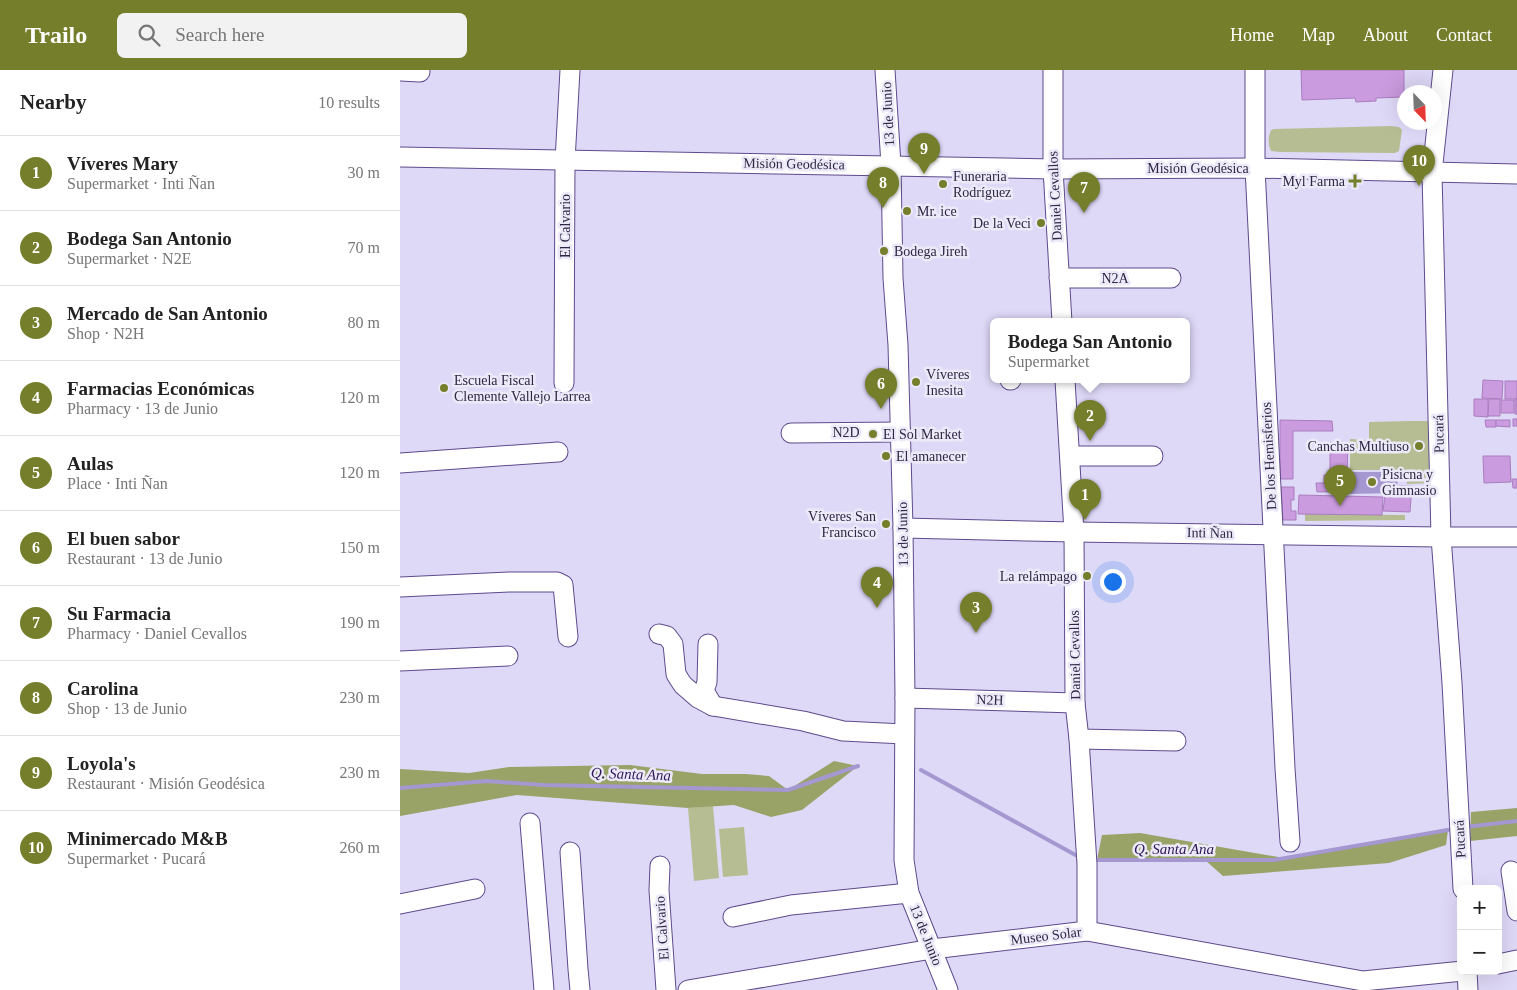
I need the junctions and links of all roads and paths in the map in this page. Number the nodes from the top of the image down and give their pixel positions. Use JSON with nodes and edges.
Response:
{"nodes":[{"id":1,"x":570,"y":70,"type":"edge"},
{"id":2,"x":885,"y":70,"type":"edge"},
{"id":3,"x":1053,"y":70,"type":"edge"},
{"id":4,"x":1255,"y":70,"type":"edge"},
{"id":5,"x":1443,"y":70,"type":"edge"},
{"id":6,"x":400,"y":71,"type":"edge"},
{"id":7,"x":420,"y":72,"type":"dead end"},
{"id":8,"x":400,"y":157,"type":"edge"},
{"id":9,"x":565,"y":161,"type":"junction"},
{"id":10,"x":891,"y":166,"type":"junction"},
{"id":11,"x":1255,"y":168,"type":"junction"},
{"id":12,"x":1053,"y":169,"type":"junction"},
{"id":13,"x":1432,"y":173,"type":"junction"},
{"id":14,"x":1517,"y":174,"type":"edge"},
{"id":15,"x":1059,"y":278,"type":"junction"},
{"id":16,"x":1171,"y":278,"type":"dead end"},
{"id":17,"x":1062,"y":318,"type":"edge"},
{"id":18,"x":564,"y":383,"type":"dead end"},
{"id":19,"x":1065,"y":383,"type":"edge"},
{"id":20,"x":792,"y":432,"type":"dead end"},
{"id":21,"x":901,"y":432,"type":"junction"},
{"id":22,"x":558,"y":452,"type":"dead end"},
{"id":23,"x":1070,"y":456,"type":"junction"},
{"id":24,"x":1153,"y":456,"type":"dead end"},
{"id":25,"x":400,"y":462,"type":"edge"},
{"id":26,"x":903,"y":528,"type":"junction"},
{"id":27,"x":1074,"y":532,"type":"junction"},
{"id":28,"x":1273,"y":534,"type":"junction"},
{"id":29,"x":1441,"y":537,"type":"junction"},
{"id":30,"x":1517,"y":537,"type":"edge"},
{"id":31,"x":400,"y":587,"type":"edge"},
{"id":32,"x":660,"y":634,"type":"dead end"},
{"id":33,"x":568,"y":637,"type":"dead end"},
{"id":34,"x":708,"y":644,"type":"dead end"},
{"id":35,"x":508,"y":656,"type":"dead end"},
{"id":36,"x":400,"y":661,"type":"edge"},
{"id":37,"x":905,"y":698,"type":"junction"},
{"id":38,"x":1074,"y":703,"type":"junction"},
{"id":39,"x":713,"y":706,"type":"junction"},
{"id":40,"x":904,"y":734,"type":"junction"},
{"id":41,"x":1079,"y":739,"type":"junction"},
{"id":42,"x":1176,"y":741,"type":"dead end"},
{"id":43,"x":530,"y":822,"type":"dead end"},
{"id":44,"x":1290,"y":842,"type":"dead end"},
{"id":45,"x":570,"y":852,"type":"dead end"},
{"id":46,"x":660,"y":866,"type":"dead end"},
{"id":47,"x":1511,"y":871,"type":"dead end"},
{"id":48,"x":1463,"y":885,"type":"edge"},
{"id":49,"x":475,"y":889,"type":"dead end"},
{"id":50,"x":909,"y":893,"type":"junction"},
{"id":51,"x":400,"y":904,"type":"edge"},
{"id":52,"x":1517,"y":911,"type":"edge"},
{"id":53,"x":733,"y":917,"type":"dead end"},
{"id":54,"x":1087,"y":931,"type":"junction"},
{"id":55,"x":932,"y":949,"type":"junction"},
{"id":56,"x":1517,"y":960,"type":"edge"},
{"id":57,"x":1502,"y":963,"type":"edge"},
{"id":58,"x":1457,"y":972,"type":"edge"},
{"id":59,"x":1467,"y":975,"type":"edge"},
{"id":60,"x":544,"y":990,"type":"edge"},
{"id":61,"x":580,"y":990,"type":"edge"},
{"id":62,"x":666,"y":990,"type":"edge"},
{"id":63,"x":688,"y":990,"type":"edge"},
{"id":64,"x":948,"y":990,"type":"edge"},
{"id":65,"x":1468,"y":990,"type":"edge"}],
"edges":[{"from":1,"to":9,"type":"street","name":"El Calvario"},
{"from":2,"to":10,"type":"street","name":"13 de Junio"},
{"from":3,"to":12,"type":"street","name":"Daniel Cevallos"},
{"from":4,"to":11,"type":"street","name":"De los Hemisferios"},
{"from":5,"to":13,"type":"street","name":"Pucará"},
{"from":6,"to":7,"type":"street"},
{"from":8,"to":9,"type":"street","name":"Misión Geodésica"},
{"from":9,"to":10,"type":"street","name":"Misión Geodésica"},
{"from":9,"to":18,"type":"street","name":"El Calvario"},
{"from":10,"to":12,"type":"street","name":"Misión Geodésica"},
{"from":10,"to":21,"type":"street","name":"13 de Junio"},
{"from":11,"to":12,"type":"street","name":"Misión Geodésica"},
{"from":11,"to":13,"type":"street","name":"Misión Geodésica"},
{"from":11,"to":28,"type":"street","name":"De los Hemisferios"},
{"from":12,"to":15,"type":"street","name":"Daniel Cevallos"},
{"from":13,"to":14,"type":"street","name":"Misión Geodésica"},
{"from":13,"to":29,"type":"street","name":"Pucará"},
{"from":15,"to":16,"type":"street","name":"N2A"},
{"from":15,"to":17,"type":"street","name":"Daniel Cevallos"},
{"from":19,"to":23,"type":"street","name":"Daniel Cevallos"},
{"from":20,"to":21,"type":"street","name":"N2D"},
{"from":21,"to":26,"type":"street","name":"13 de Junio"},
{"from":22,"to":25,"type":"street"},
{"from":23,"to":24,"type":"street"},
{"from":23,"to":27,"type":"street","name":"Daniel Cevallos"},
{"from":26,"to":27,"type":"street","name":"Inti Ñan"},
{"from":26,"to":37,"type":"street","name":"13 de Junio"},
{"from":27,"to":28,"type":"street","name":"Inti Ñan"},
{"from":27,"to":38,"type":"street","name":"Daniel Cevallos"},
{"from":28,"to":29,"type":"street","name":"Inti Ñan"},
{"from":28,"to":44,"type":"street","name":"De los Hemisferios"},
{"from":29,"to":30,"type":"street","name":"Inti Ñan"},
{"from":29,"to":48,"type":"street","name":"Pucará"},
{"from":31,"to":33,"type":"street"},
{"from":32,"to":39,"type":"street"},
{"from":34,"to":39,"type":"street"},
{"from":35,"to":36,"type":"street"},
{"from":37,"to":38,"type":"street","name":"N2H"},
{"from":37,"to":40,"type":"street","name":"13 de Junio"},
{"from":38,"to":41,"type":"street","name":"Daniel Cevallos"},
{"from":39,"to":40,"type":"street"},
{"from":40,"to":50,"type":"street","name":"13 de Junio"},
{"from":41,"to":42,"type":"street"},
{"from":41,"to":54,"type":"street","name":"Daniel Cevallos"},
{"from":43,"to":60,"type":"street"},
{"from":45,"to":61,"type":"street"},
{"from":46,"to":62,"type":"street","name":"El Calvario"},
{"from":47,"to":52,"type":"street"},
{"from":49,"to":51,"type":"street"},
{"from":50,"to":53,"type":"street"},
{"from":50,"to":55,"type":"street","name":"13 de Junio"},
{"from":54,"to":55,"type":"street","name":"Museo Solar"},
{"from":54,"to":58,"type":"street","name":"Museo Solar"},
{"from":55,"to":63,"type":"street","name":"Museo Solar"},
{"from":55,"to":64,"type":"street","name":"13 de Junio"},
{"from":56,"to":57,"type":"street"},
{"from":59,"to":65,"type":"street"}]}
